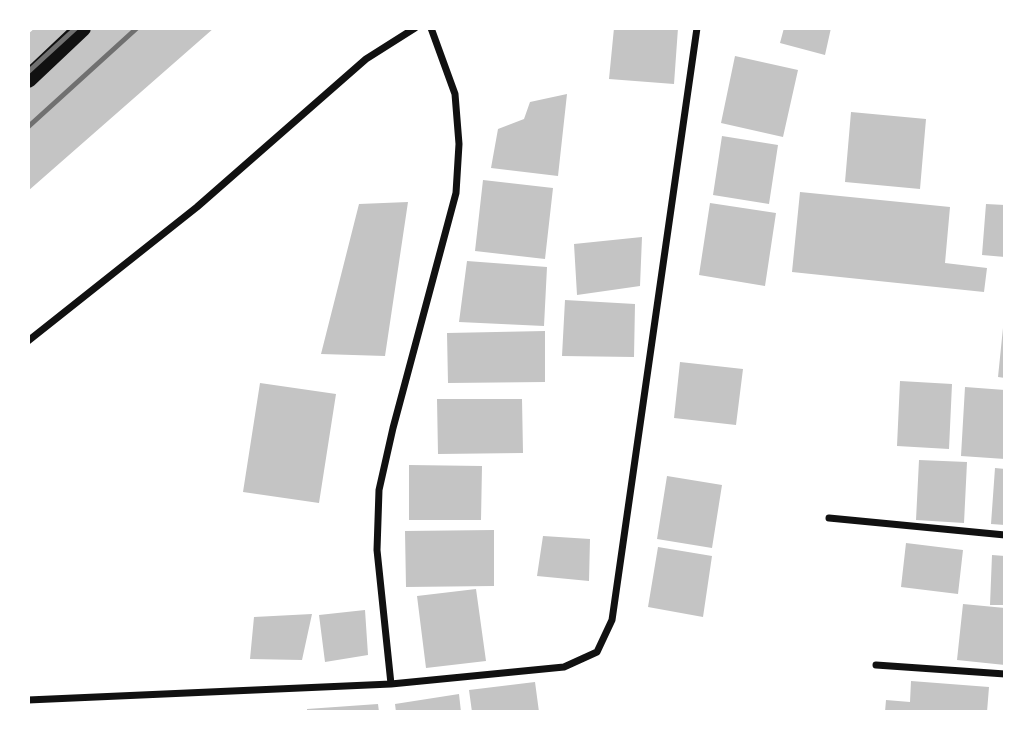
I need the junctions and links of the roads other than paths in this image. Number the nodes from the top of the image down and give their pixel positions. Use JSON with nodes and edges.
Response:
{"nodes":[{"id":1,"x":82,"y":28,"type":"edge"},
{"id":2,"x":415,"y":28,"type":"edge"},
{"id":3,"x":431,"y":28,"type":"edge"},
{"id":4,"x":697,"y":28,"type":"edge"},
{"id":5,"x":28,"y":79,"type":"edge"},
{"id":6,"x":28,"y":341,"type":"edge"},
{"id":7,"x":829,"y":519,"type":"dead end"},
{"id":8,"x":1005,"y":535,"type":"edge"},
{"id":9,"x":876,"y":665,"type":"dead end"},
{"id":10,"x":1005,"y":674,"type":"edge"},
{"id":11,"x":391,"y":684,"type":"junction"},
{"id":12,"x":28,"y":700,"type":"edge"}],
"edges":[{"from":1,"to":5,"type":"main road"},
{"from":2,"to":6,"type":"street"},
{"from":3,"to":11,"type":"street"},
{"from":4,"to":11,"type":"street"},
{"from":7,"to":8,"type":"street"},
{"from":9,"to":10,"type":"street"},
{"from":11,"to":12,"type":"street"}]}
